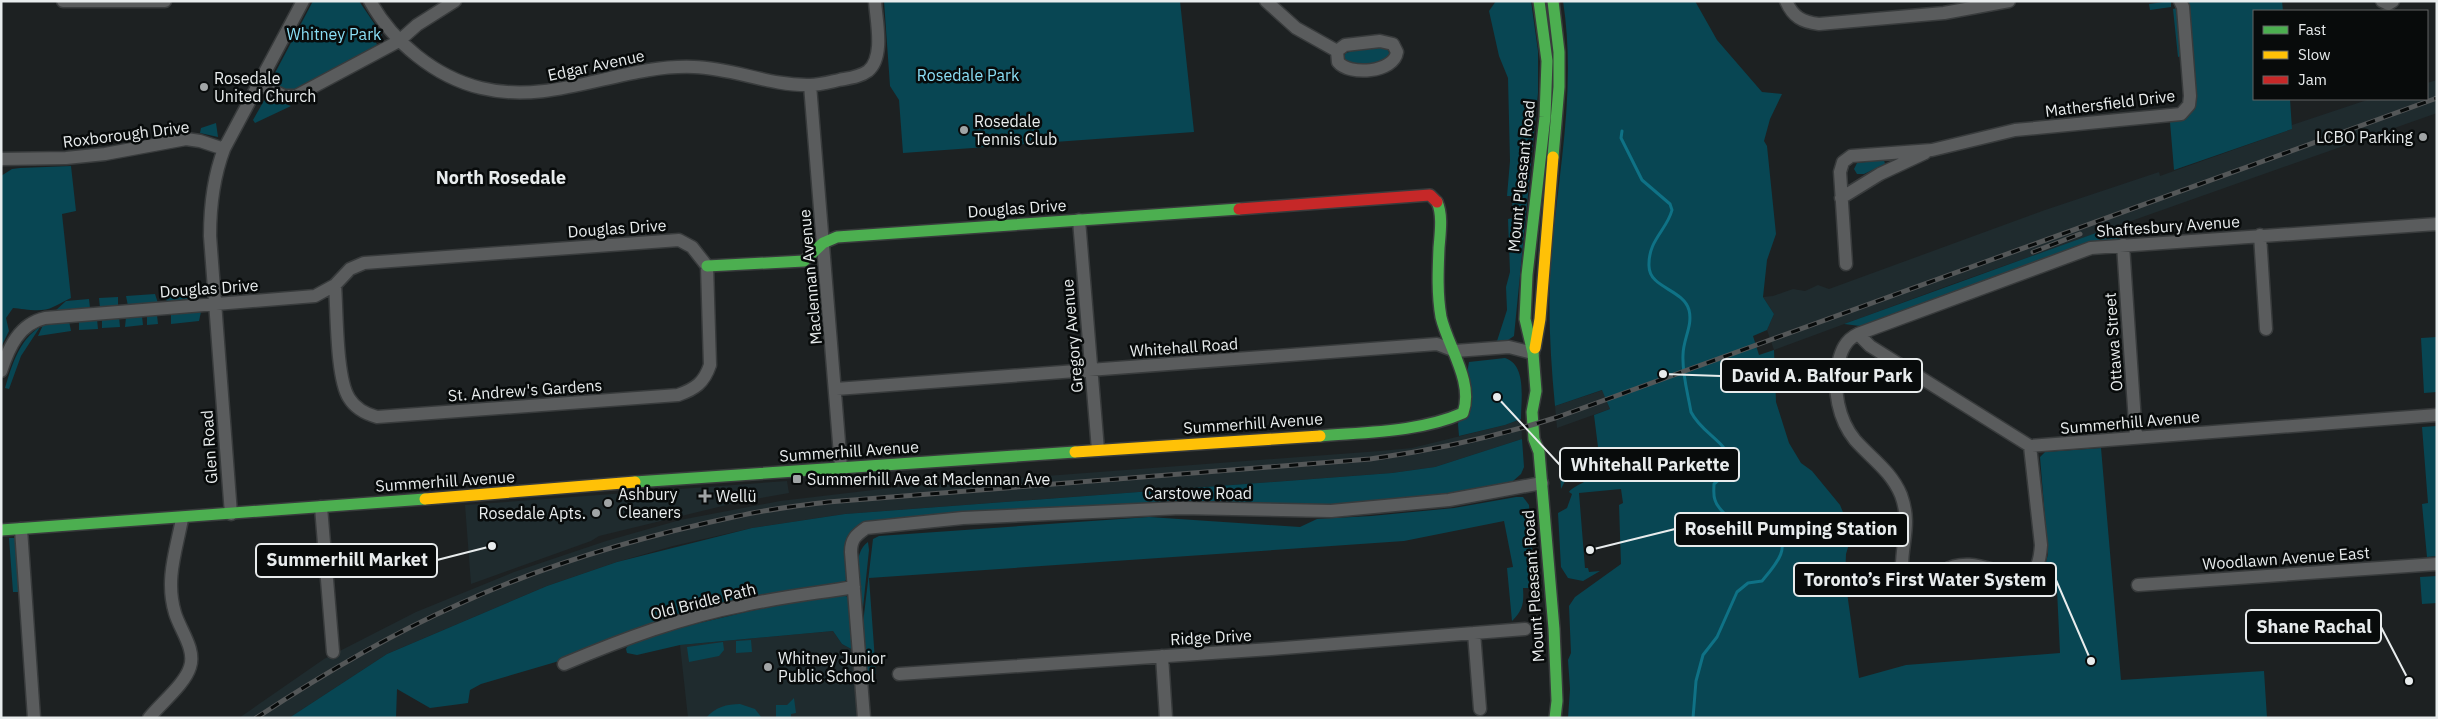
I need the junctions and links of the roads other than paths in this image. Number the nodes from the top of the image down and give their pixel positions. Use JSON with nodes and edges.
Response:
{"nodes":[{"id":1,"x":63,"y":1,"type":"edge"},
{"id":2,"x":165,"y":1,"type":"edge"},
{"id":3,"x":302,"y":1,"type":"edge"},
{"id":4,"x":370,"y":1,"type":"edge"},
{"id":5,"x":455,"y":1,"type":"edge"},
{"id":6,"x":875,"y":1,"type":"edge"},
{"id":7,"x":1266,"y":1,"type":"edge"},
{"id":8,"x":1539,"y":1,"type":"edge"},
{"id":9,"x":1553,"y":1,"type":"edge"},
{"id":10,"x":1786,"y":1,"type":"edge"},
{"id":11,"x":2010,"y":1,"type":"edge"},
{"id":12,"x":2382,"y":1,"type":"edge"},
{"id":13,"x":2393,"y":1,"type":"edge"},
{"id":14,"x":2181,"y":2,"type":"edge"},
{"id":15,"x":399,"y":41,"type":"junction"},
{"id":16,"x":1337,"y":51,"type":"dead end"},
{"id":17,"x":260,"y":84,"type":"junction"},
{"id":18,"x":810,"y":85,"type":"junction"},
{"id":19,"x":224,"y":149,"type":"junction"},
{"id":20,"x":1932,"y":150,"type":"junction"},
{"id":21,"x":1,"y":159,"type":"edge"},
{"id":22,"x":1841,"y":198,"type":"junction"},
{"id":23,"x":1080,"y":220,"type":"junction"},
{"id":24,"x":2437,"y":224,"type":"edge"},
{"id":25,"x":2260,"y":235,"type":"junction"},
{"id":26,"x":823,"y":243,"type":"junction"},
{"id":27,"x":2122,"y":245,"type":"junction"},
{"id":28,"x":1846,"y":264,"type":"dead end"},
{"id":29,"x":707,"y":266,"type":"junction"},
{"id":30,"x":335,"y":285,"type":"junction"},
{"id":31,"x":215,"y":304,"type":"junction"},
{"id":32,"x":2266,"y":329,"type":"dead end"},
{"id":33,"x":1858,"y":334,"type":"junction"},
{"id":34,"x":1455,"y":351,"type":"junction"},
{"id":35,"x":1534,"y":353,"type":"junction"},
{"id":36,"x":1092,"y":369,"type":"junction"},
{"id":37,"x":1,"y":371,"type":"edge"},
{"id":38,"x":836,"y":389,"type":"junction"},
{"id":39,"x":2437,"y":415,"type":"edge"},
{"id":40,"x":2136,"y":437,"type":"junction"},
{"id":41,"x":2030,"y":446,"type":"junction"},
{"id":42,"x":1098,"y":450,"type":"junction"},
{"id":43,"x":841,"y":466,"type":"junction"},
{"id":44,"x":1542,"y":483,"type":"junction"},
{"id":45,"x":321,"y":507,"type":"junction"},
{"id":46,"x":231,"y":514,"type":"junction"},
{"id":47,"x":182,"y":519,"type":"junction"},
{"id":48,"x":21,"y":529,"type":"junction"},
{"id":49,"x":1,"y":530,"type":"edge"},
{"id":50,"x":2437,"y":564,"type":"edge"},
{"id":51,"x":2138,"y":585,"type":"dead end"},
{"id":52,"x":854,"y":587,"type":"junction"},
{"id":53,"x":1526,"y":629,"type":"dead end"},
{"id":54,"x":1474,"y":633,"type":"junction"},
{"id":55,"x":333,"y":652,"type":"dead end"},
{"id":56,"x":1162,"y":656,"type":"junction"},
{"id":57,"x":564,"y":664,"type":"dead end"},
{"id":58,"x":899,"y":674,"type":"dead end"},
{"id":59,"x":1480,"y":709,"type":"dead end"},
{"id":60,"x":34,"y":718,"type":"edge"},
{"id":61,"x":149,"y":718,"type":"edge"},
{"id":62,"x":864,"y":718,"type":"edge"},
{"id":63,"x":1166,"y":718,"type":"edge"},
{"id":64,"x":1555,"y":718,"type":"edge"}],
"edges":[{"from":1,"to":2,"type":"street"},
{"from":3,"to":17,"type":"street","name":"Glen Road"},
{"from":4,"to":15,"type":"street"},
{"from":5,"to":15,"type":"street"},
{"from":6,"to":18,"type":"street","name":"Edgar Avenue"},
{"from":7,"to":16,"type":"street"},
{"from":8,"to":35,"type":"street","name":"Mount Pleasant Road"},
{"from":9,"to":35,"type":"street","name":"Mount Pleasant Road"},
{"from":10,"to":11,"type":"street"},
{"from":12,"to":13,"type":"street"},
{"from":14,"to":20,"type":"street","name":"Mathersfield Drive"},
{"from":15,"to":17,"type":"street"},
{"from":15,"to":18,"type":"street","name":"Edgar Avenue"},
{"from":17,"to":19,"type":"street","name":"Glen Road"},
{"from":18,"to":26,"type":"street","name":"Maclennan Avenue"},
{"from":19,"to":21,"type":"street","name":"Roxborough Drive"},
{"from":19,"to":31,"type":"street","name":"Glen Road"},
{"from":20,"to":22,"type":"street","name":"Mathersfield Drive"},
{"from":20,"to":22,"type":"street","name":"Mathersfield Drive"},
{"from":22,"to":28,"type":"street","name":"Mathersfield Drive"},
{"from":23,"to":26,"type":"street","name":"Douglas Drive"},
{"from":23,"to":34,"type":"street","name":"Douglas Drive"},
{"from":23,"to":36,"type":"street","name":"Gregory Avenue"},
{"from":24,"to":25,"type":"street","name":"Shaftesbury Avenue"},
{"from":25,"to":27,"type":"street","name":"Shaftesbury Avenue"},
{"from":25,"to":32,"type":"street"},
{"from":26,"to":29,"type":"street","name":"Douglas Drive"},
{"from":26,"to":38,"type":"street","name":"Maclennan Avenue"},
{"from":27,"to":33,"type":"street","name":"Shaftesbury Avenue"},
{"from":27,"to":40,"type":"street","name":"Ottawa Street"},
{"from":29,"to":30,"type":"street","name":"Douglas Drive"},
{"from":29,"to":30,"type":"street","name":"St. Andrew's Gardens"},
{"from":30,"to":31,"type":"street","name":"Douglas Drive"},
{"from":31,"to":37,"type":"street","name":"Douglas Drive"},
{"from":31,"to":46,"type":"street","name":"Glen Road"},
{"from":33,"to":41,"type":"street"},
{"from":33,"to":41,"type":"street"},
{"from":34,"to":35,"type":"street","name":"Whitehall Road"},
{"from":34,"to":36,"type":"street","name":"Whitehall Road"},
{"from":34,"to":42,"type":"street","name":"Summerhill Avenue"},
{"from":35,"to":44,"type":"street","name":"Mount Pleasant Road"},
{"from":36,"to":38,"type":"street","name":"Whitehall Road"},
{"from":36,"to":42,"type":"street","name":"Gregory Avenue"},
{"from":38,"to":43,"type":"street","name":"Maclennan Avenue"},
{"from":39,"to":40,"type":"street","name":"Summerhill Avenue"},
{"from":40,"to":41,"type":"street","name":"Summerhill Avenue"},
{"from":42,"to":43,"type":"street","name":"Summerhill Avenue"},
{"from":43,"to":45,"type":"street","name":"Summerhill Avenue"},
{"from":44,"to":52,"type":"street","name":"Carstowe Road"},
{"from":44,"to":64,"type":"street","name":"Mount Pleasant Road"},
{"from":45,"to":46,"type":"street","name":"Summerhill Avenue"},
{"from":45,"to":55,"type":"street"},
{"from":46,"to":47,"type":"street"},
{"from":47,"to":48,"type":"street"},
{"from":47,"to":61,"type":"street"},
{"from":48,"to":49,"type":"street"},
{"from":48,"to":60,"type":"street"},
{"from":50,"to":51,"type":"street","name":"Woodlawn Avenue East"},
{"from":52,"to":57,"type":"street","name":"Old Bridle Path"},
{"from":52,"to":62,"type":"street"},
{"from":53,"to":54,"type":"street","name":"Ridge Drive"},
{"from":54,"to":56,"type":"street","name":"Ridge Drive"},
{"from":54,"to":59,"type":"street"},
{"from":56,"to":58,"type":"street","name":"Ridge Drive"},
{"from":56,"to":63,"type":"street"}]}
